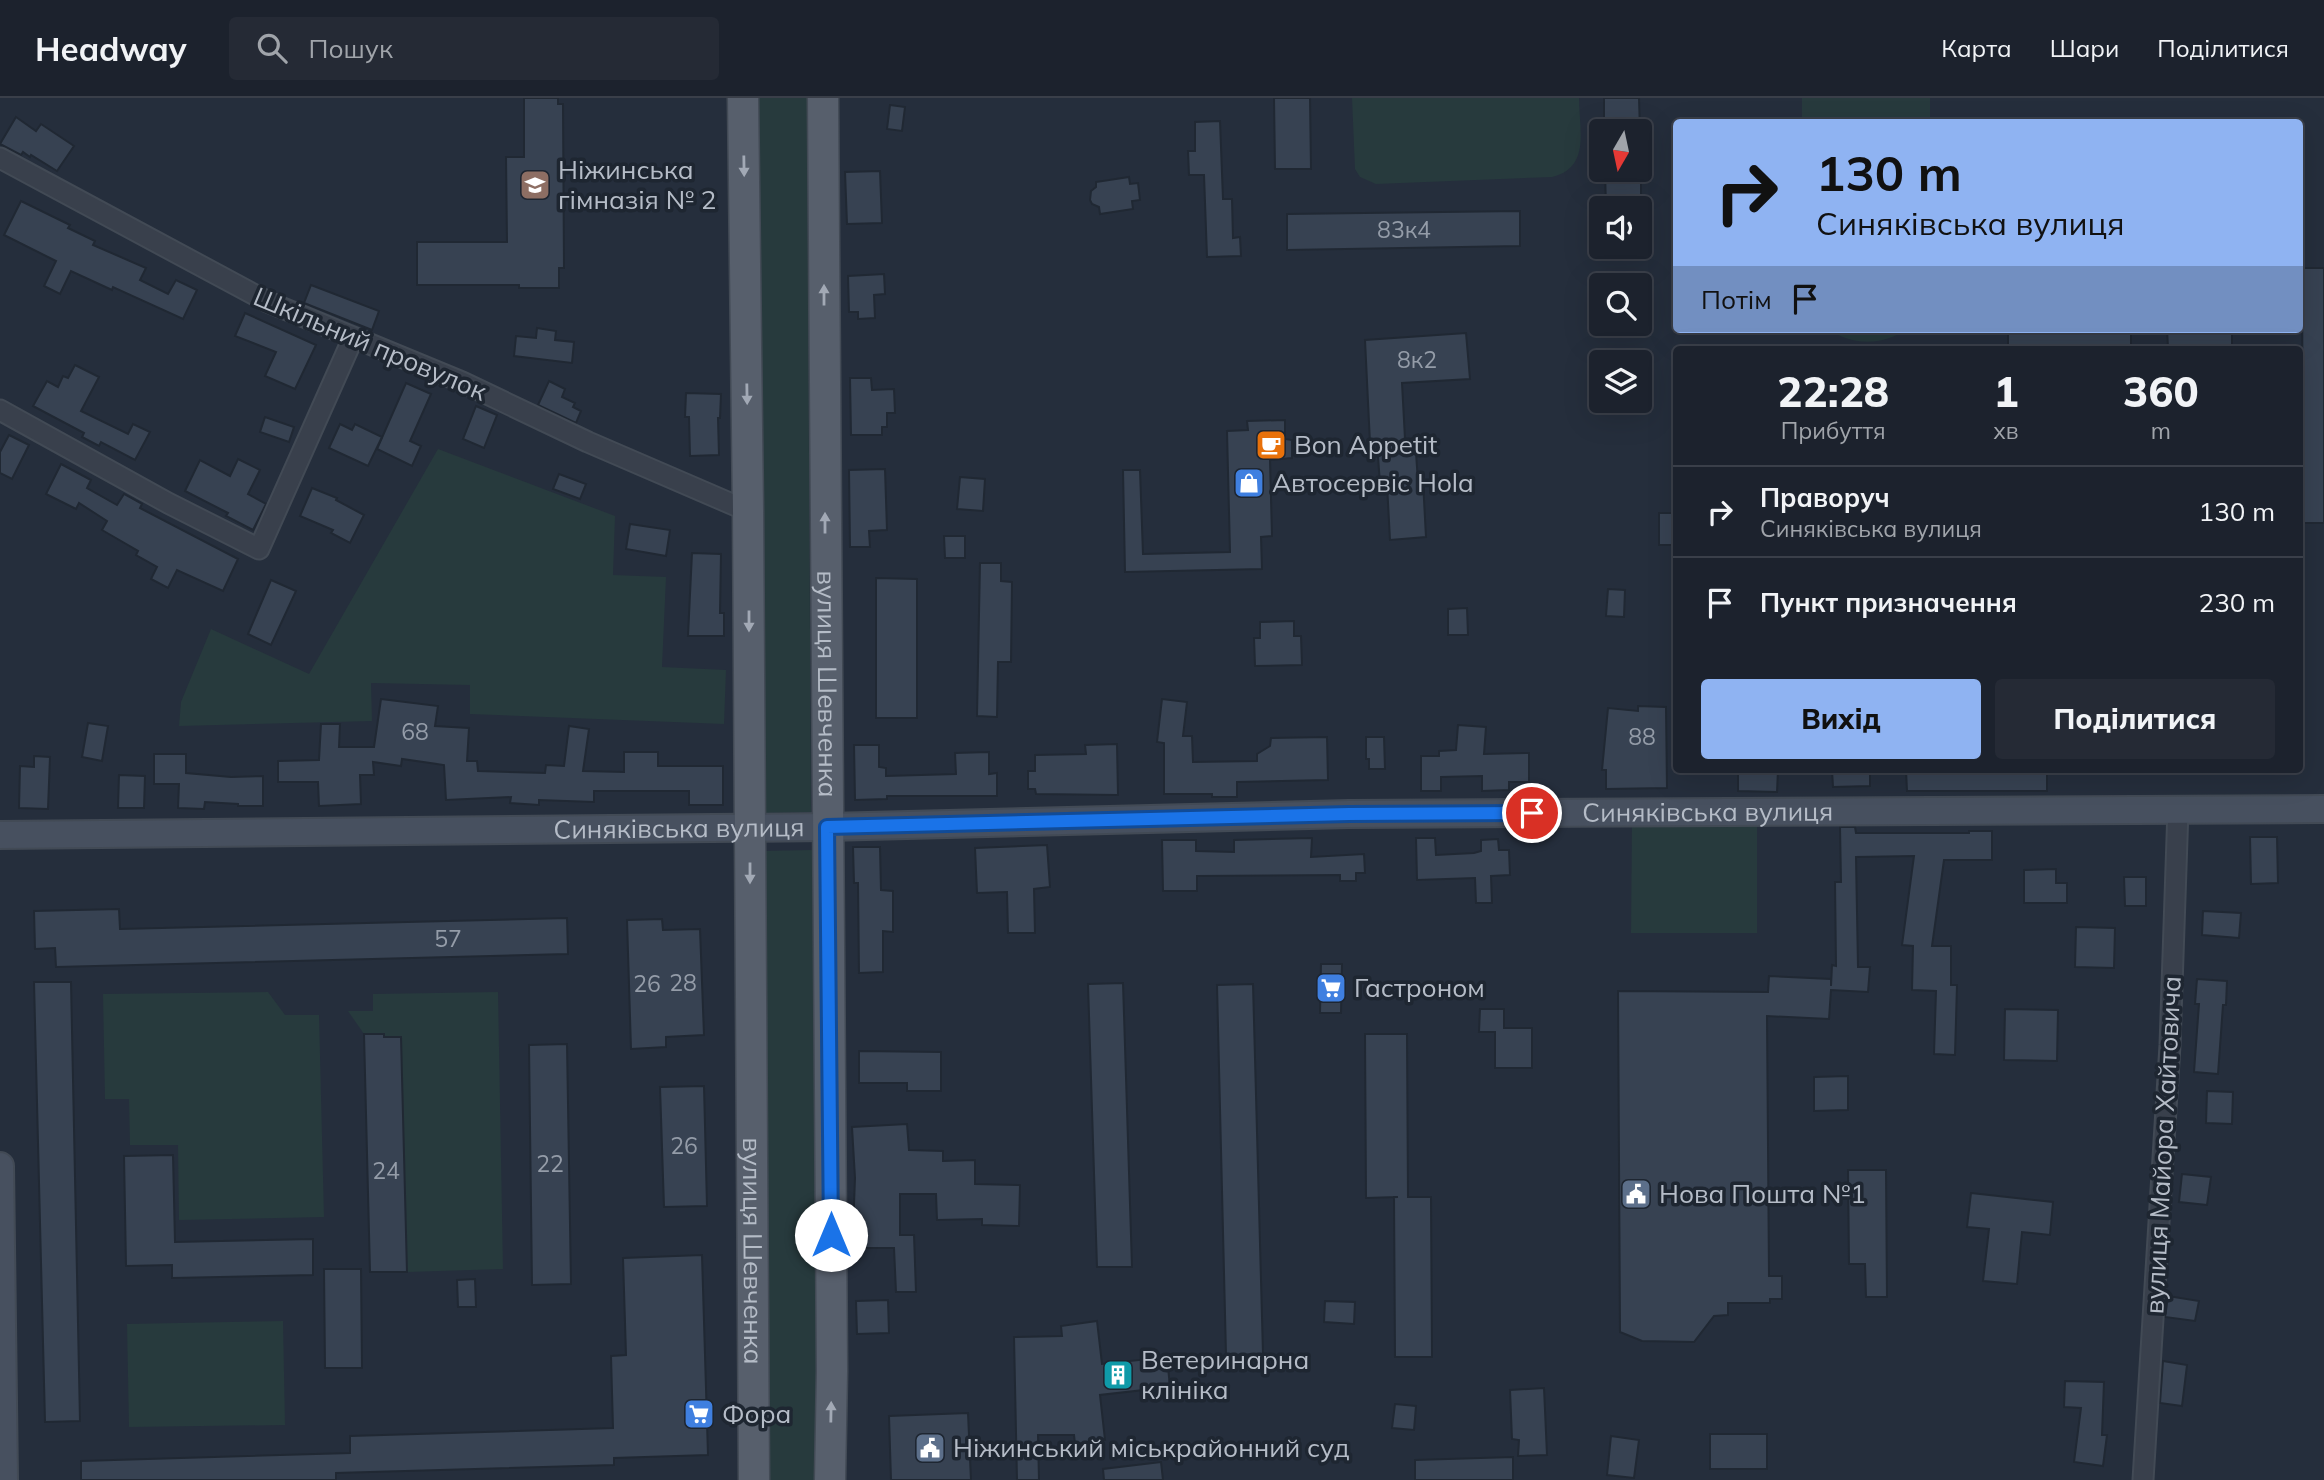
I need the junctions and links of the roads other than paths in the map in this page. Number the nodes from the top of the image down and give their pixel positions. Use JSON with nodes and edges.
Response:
{"nodes":[{"id":1,"x":743,"y":98,"type":"edge"},
{"id":2,"x":822,"y":98,"type":"edge"},
{"id":3,"x":0,"y":158,"type":"edge"},
{"id":4,"x":353,"y":338,"type":"junction"},
{"id":5,"x":0,"y":410,"type":"edge"},
{"id":6,"x":748,"y":510,"type":"junction"},
{"id":7,"x":2178,"y":809,"type":"junction"},
{"id":8,"x":2324,"y":809,"type":"edge"},
{"id":9,"x":827,"y":827,"type":"junction"},
{"id":10,"x":749,"y":828,"type":"junction"},
{"id":11,"x":0,"y":835,"type":"edge"},
{"id":12,"x":0,"y":1166,"type":"edge"},
{"id":13,"x":4,"y":1480,"type":"edge"},
{"id":14,"x":754,"y":1480,"type":"edge"},
{"id":15,"x":830,"y":1480,"type":"edge"},
{"id":16,"x":2143,"y":1480,"type":"edge"}],
"edges":[{"from":1,"to":6,"type":"main road","name":"вулиця Шевченка","one_way":true},
{"from":9,"to":2,"type":"main road","name":"вулиця Шевченка","one_way":true},
{"from":3,"to":4,"type":"street","name":"Шкільний провулок"},
{"from":4,"to":5,"type":"street"},
{"from":4,"to":6,"type":"street","name":"Шкільний провулок"},
{"from":6,"to":10,"type":"main road","name":"вулиця Шевченка","one_way":true},
{"from":7,"to":8,"type":"street","name":"Синяківська вулиця"},
{"from":7,"to":9,"type":"street","name":"Синяківська вулиця"},
{"from":7,"to":16,"type":"street","name":"вулиця Майора Хайтовича"},
{"from":9,"to":10,"type":"street","name":"Синяківська вулиця"},
{"from":15,"to":9,"type":"main road","name":"вулиця Шевченка","one_way":true},
{"from":10,"to":11,"type":"street","name":"Синяківська вулиця"},
{"from":10,"to":14,"type":"main road","name":"вулиця Шевченка","one_way":true},
{"from":12,"to":13,"type":"street"}]}
